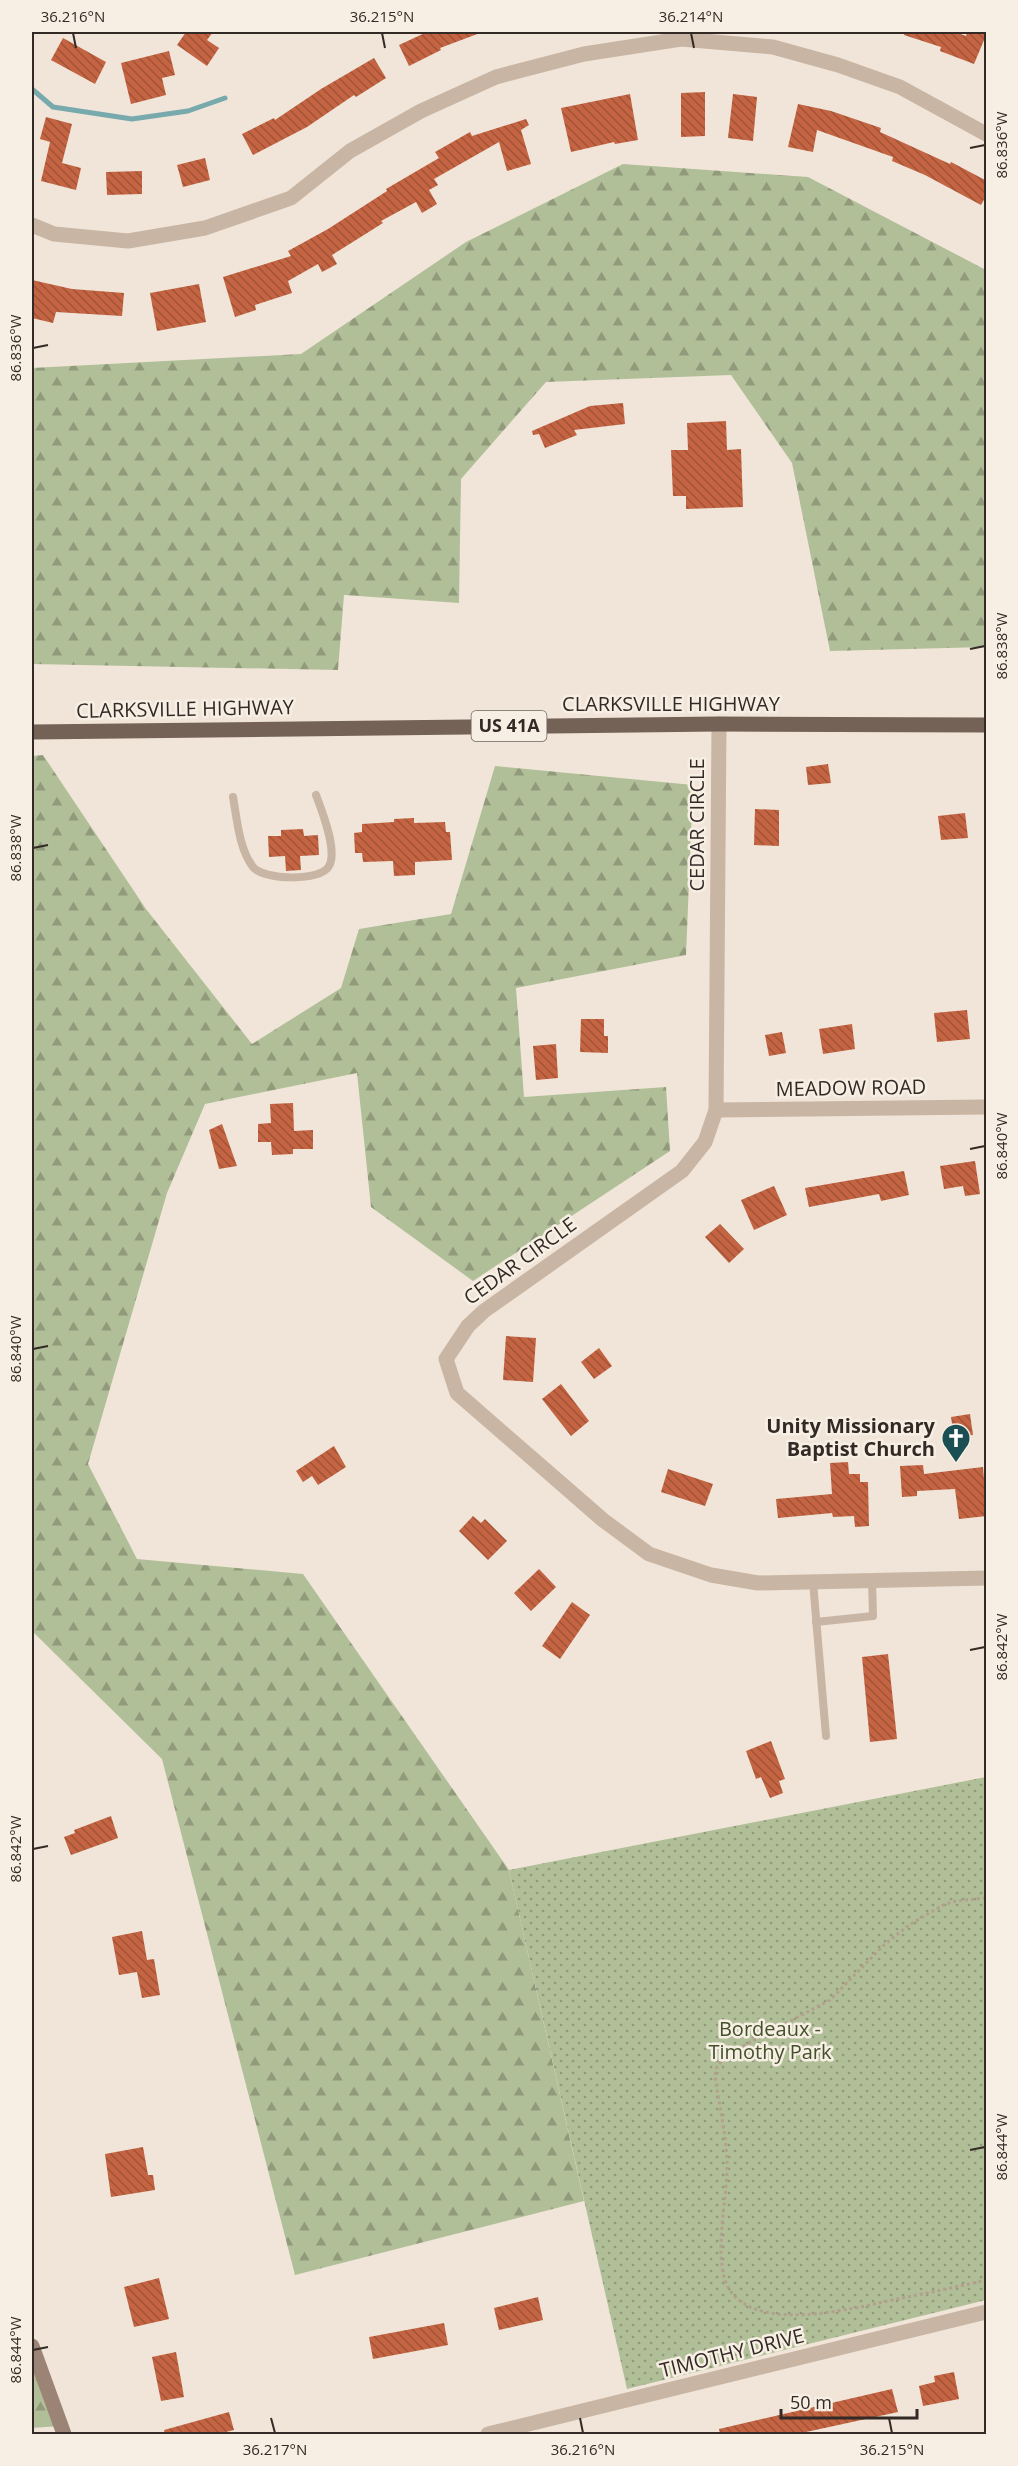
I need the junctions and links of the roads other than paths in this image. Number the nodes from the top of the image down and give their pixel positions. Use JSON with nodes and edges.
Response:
{"nodes":[{"id":1,"x":987,"y":134,"type":"edge"},
{"id":2,"x":32,"y":225,"type":"edge"},
{"id":3,"x":719,"y":724,"type":"junction"},
{"id":4,"x":987,"y":725,"type":"edge"},
{"id":5,"x":32,"y":732,"type":"edge"},
{"id":6,"x":316,"y":795,"type":"dead end"},
{"id":7,"x":233,"y":797,"type":"dead end"},
{"id":8,"x":987,"y":1107,"type":"edge"},
{"id":9,"x":716,"y":1110,"type":"junction"},
{"id":10,"x":987,"y":1578,"type":"edge"},
{"id":11,"x":872,"y":1580,"type":"junction"},
{"id":12,"x":813,"y":1582,"type":"junction"},
{"id":13,"x":816,"y":1622,"type":"junction"},
{"id":14,"x":826,"y":1736,"type":"dead end"},
{"id":15,"x":987,"y":2312,"type":"edge"},
{"id":16,"x":32,"y":2346,"type":"edge"},
{"id":17,"x":64,"y":2434,"type":"edge"},
{"id":18,"x":488,"y":2434,"type":"edge"}],
"edges":[{"from":1,"to":2,"type":"street"},
{"from":3,"to":4,"type":"main road","name":"CLARKSVILLE HIGHWAY","number":"US 41A"},
{"from":3,"to":5,"type":"main road","name":"CLARKSVILLE HIGHWAY","number":"US 41A"},
{"from":3,"to":9,"type":"street","name":"CEDAR CIRCLE"},
{"from":6,"to":7,"type":"lane"},
{"from":8,"to":9,"type":"street","name":"MEADOW ROAD"},
{"from":9,"to":12,"type":"street","name":"CEDAR CIRCLE"},
{"from":10,"to":11,"type":"street","name":"CEDAR CIRCLE"},
{"from":11,"to":12,"type":"street","name":"CEDAR CIRCLE"},
{"from":11,"to":13,"type":"lane"},
{"from":12,"to":13,"type":"lane"},
{"from":13,"to":14,"type":"lane"},
{"from":15,"to":18,"type":"street","name":"TIMOTHY DRIVE"},
{"from":16,"to":17,"type":"street"}]}
